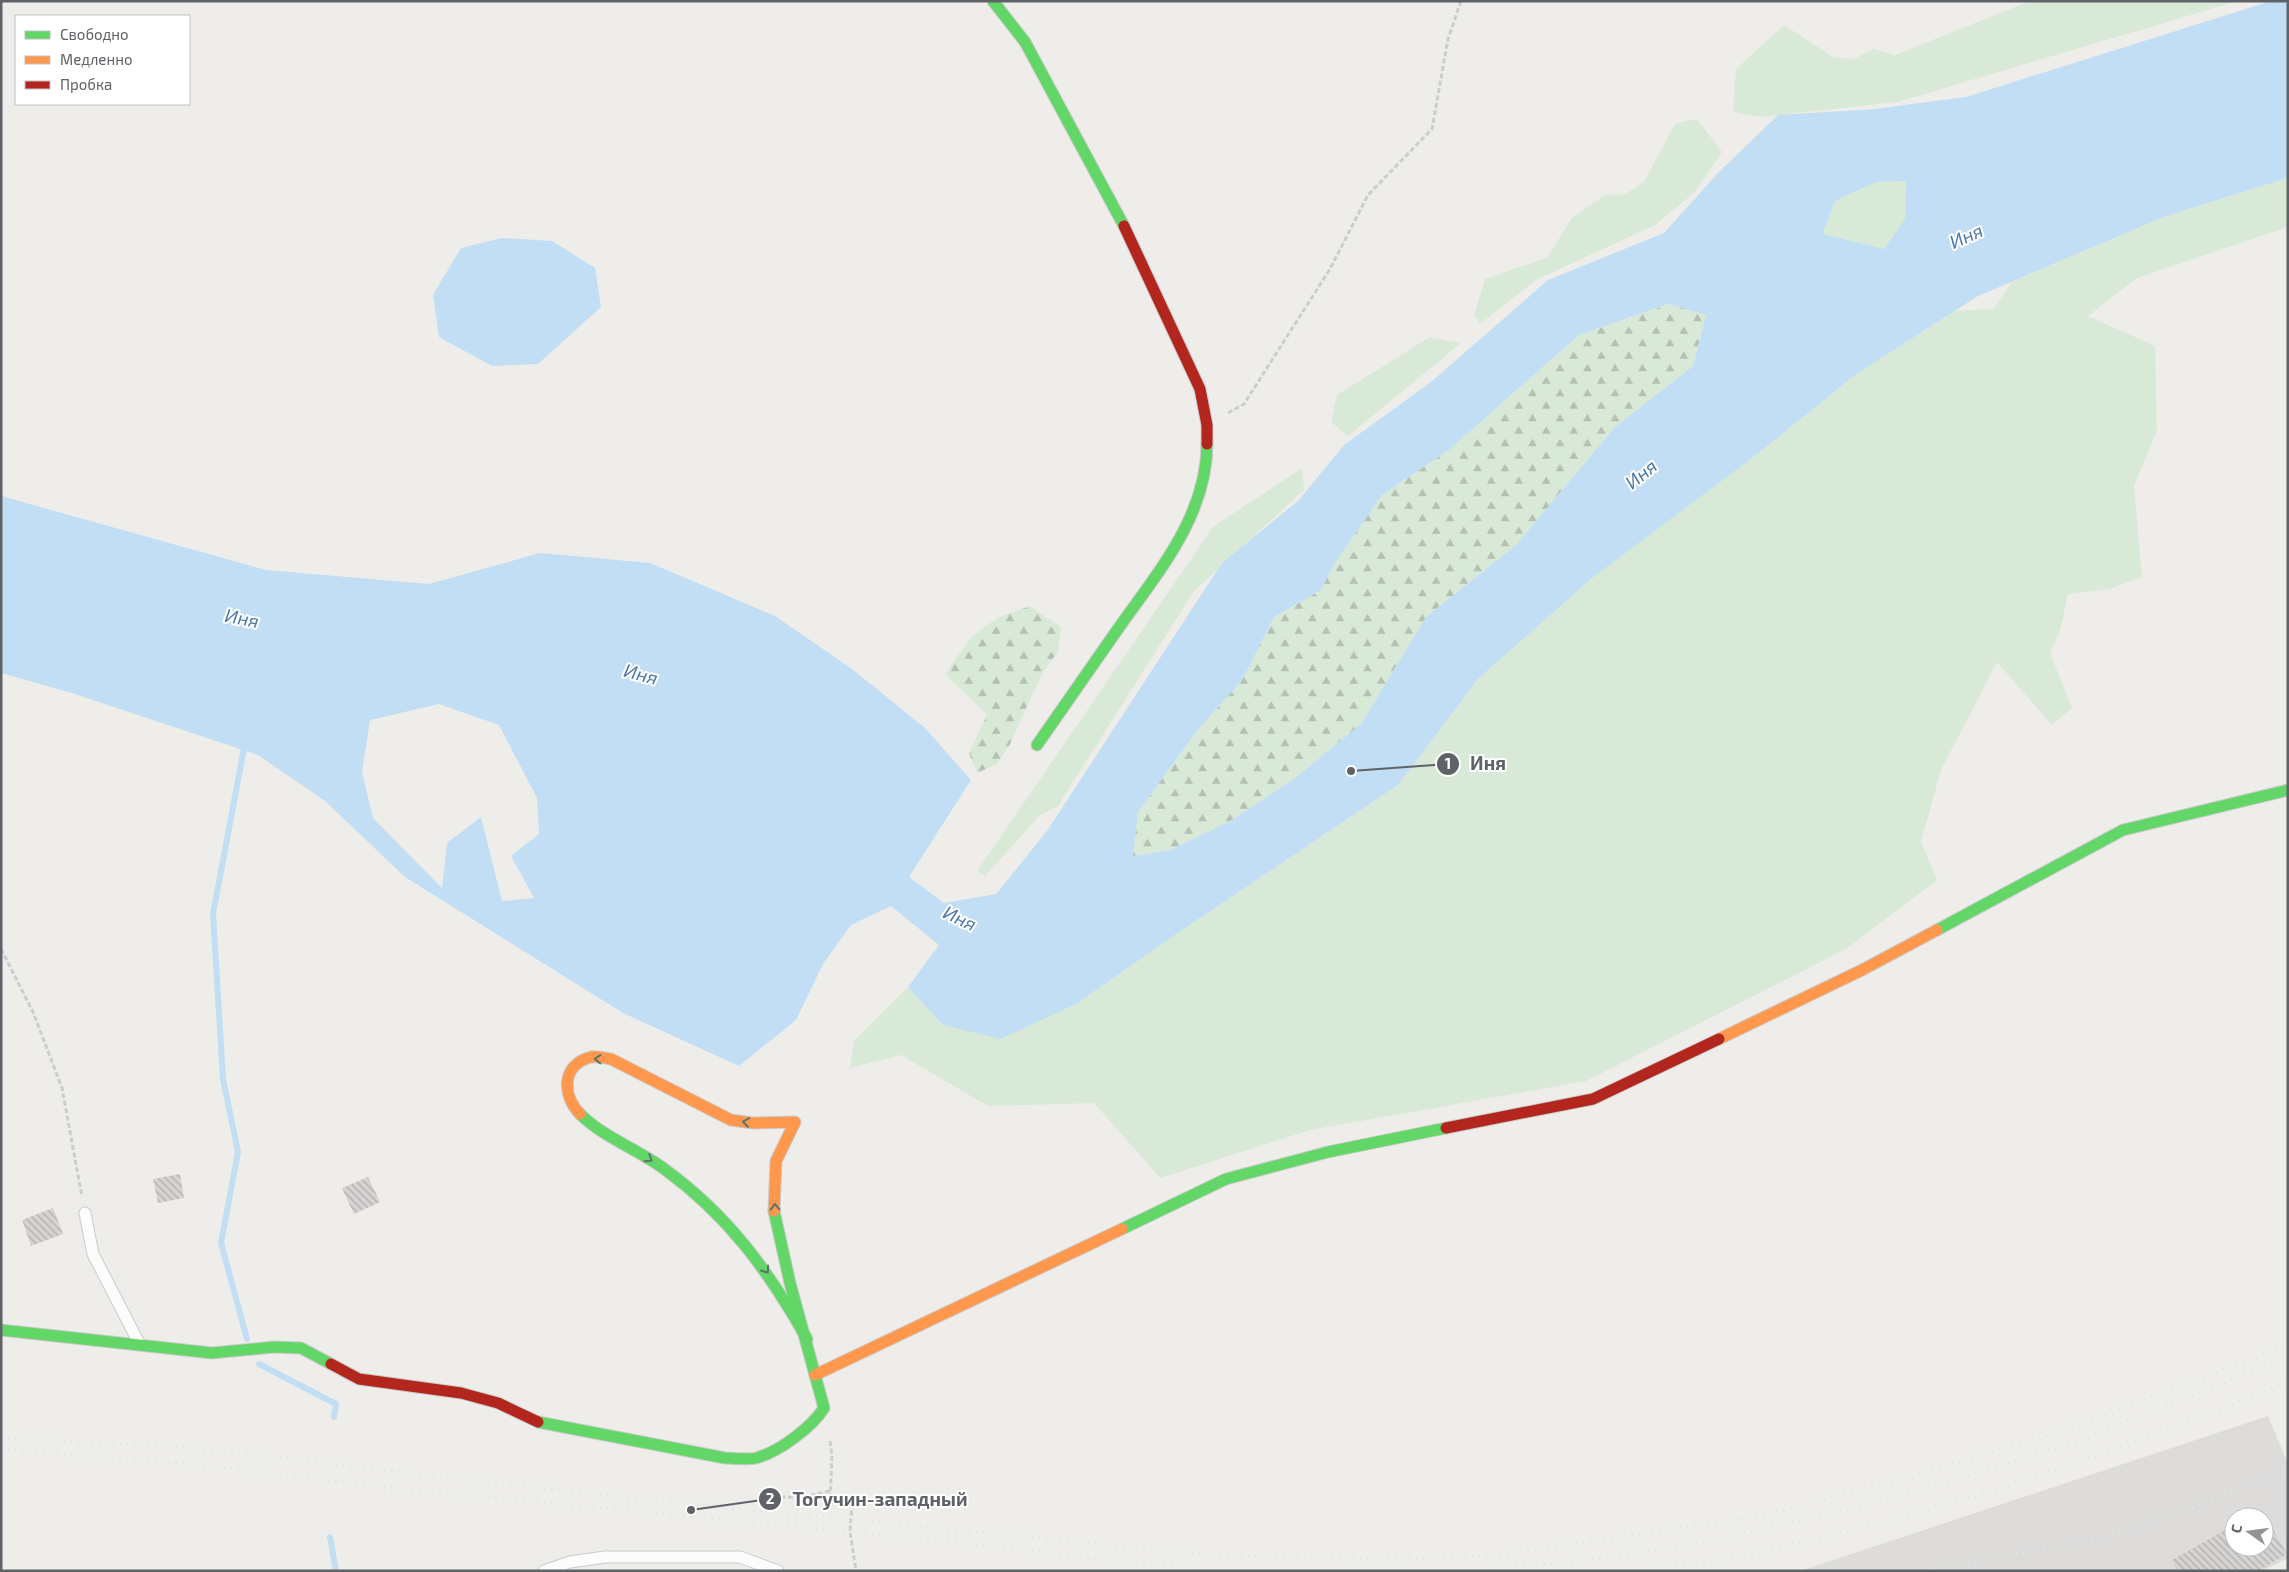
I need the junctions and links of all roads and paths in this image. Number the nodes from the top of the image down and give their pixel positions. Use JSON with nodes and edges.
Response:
{"nodes":[{"id":1,"x":993,"y":1,"type":"edge"},
{"id":2,"x":1461,"y":1,"type":"edge"},
{"id":3,"x":1206,"y":425,"type":"junction"},
{"id":4,"x":1038,"y":746,"type":"dead end"},
{"id":5,"x":2288,"y":790,"type":"edge"},
{"id":6,"x":1,"y":949,"type":"edge"},
{"id":7,"x":85,"y":1213,"type":"joint"},
{"id":8,"x":1,"y":1330,"type":"edge"},
{"id":9,"x":807,"y":1339,"type":"junction"},
{"id":10,"x":140,"y":1344,"type":"junction"},
{"id":11,"x":815,"y":1375,"type":"junction"},
{"id":12,"x":829,"y":1436,"type":"dead end"},
{"id":13,"x":830,"y":1490,"type":"junction"},
{"id":14,"x":773,"y":1497,"type":"dead end"},
{"id":15,"x":544,"y":1571,"type":"edge"},
{"id":16,"x":778,"y":1571,"type":"edge"},
{"id":17,"x":856,"y":1571,"type":"edge"}],
"edges":[{"from":1,"to":3,"type":"street"},
{"from":2,"to":3,"type":"path"},
{"from":3,"to":4,"type":"street"},
{"from":5,"to":11,"type":"street"},
{"from":6,"to":7,"type":"path"},
{"from":7,"to":10,"type":"lane"},
{"from":8,"to":10,"type":"street"},
{"from":9,"to":9,"type":"street","one_way":true},
{"from":9,"to":11,"type":"street"},
{"from":10,"to":11,"type":"street"},
{"from":12,"to":13,"type":"path"},
{"from":13,"to":14,"type":"path"},
{"from":13,"to":17,"type":"path"},
{"from":15,"to":16,"type":"lane"}]}
